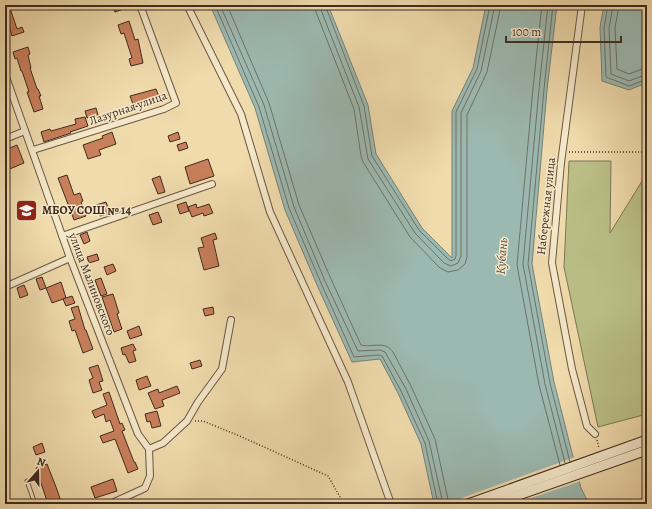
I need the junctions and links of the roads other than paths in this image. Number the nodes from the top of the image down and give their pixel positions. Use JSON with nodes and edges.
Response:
{"nodes":[{"id":1,"x":140,"y":5,"type":"edge"},
{"id":2,"x":187,"y":5,"type":"edge"},
{"id":3,"x":582,"y":5,"type":"edge"},
{"id":4,"x":5,"y":74,"type":"edge"},
{"id":5,"x":25,"y":131,"type":"junction"},
{"id":6,"x":5,"y":139,"type":"edge"},
{"id":7,"x":33,"y":150,"type":"junction"},
{"id":8,"x":212,"y":184,"type":"dead end"},
{"id":9,"x":62,"y":236,"type":"junction"},
{"id":10,"x":70,"y":258,"type":"junction"},
{"id":11,"x":5,"y":287,"type":"edge"},
{"id":12,"x":231,"y":320,"type":"dead end"},
{"id":13,"x":595,"y":434,"type":"road end"},
{"id":14,"x":647,"y":440,"type":"edge"},
{"id":15,"x":149,"y":449,"type":"junction"},
{"id":16,"x":647,"y":450,"type":"edge"},
{"id":17,"x":602,"y":457,"type":"junction"},
{"id":18,"x":27,"y":481,"type":"dead end"},
{"id":19,"x":35,"y":504,"type":"edge"},
{"id":20,"x":110,"y":504,"type":"edge"},
{"id":21,"x":391,"y":504,"type":"edge"},
{"id":22,"x":468,"y":504,"type":"edge"},
{"id":23,"x":493,"y":504,"type":"edge"}],
"edges":[{"from":1,"to":7,"type":"street","name":"Лазурная улица"},
{"from":2,"to":21,"type":"street"},
{"from":3,"to":13,"type":"street","name":"Набережная улица"},
{"from":4,"to":5,"type":"street","name":"улица Малиновского"},
{"from":5,"to":6,"type":"street"},
{"from":5,"to":7,"type":"street","name":"улица Малиновского"},
{"from":7,"to":9,"type":"street","name":"улица Малиновского"},
{"from":8,"to":9,"type":"street"},
{"from":9,"to":10,"type":"street","name":"улица Малиновского"},
{"from":10,"to":11,"type":"street"},
{"from":10,"to":15,"type":"street","name":"улица Малиновского"},
{"from":12,"to":15,"type":"street"},
{"from":14,"to":17,"type":"main road"},
{"from":15,"to":20,"type":"street"},
{"from":16,"to":17,"type":"main road"},
{"from":17,"to":22,"type":"main road"},
{"from":17,"to":23,"type":"main road"},
{"from":18,"to":19,"type":"lane"}]}
